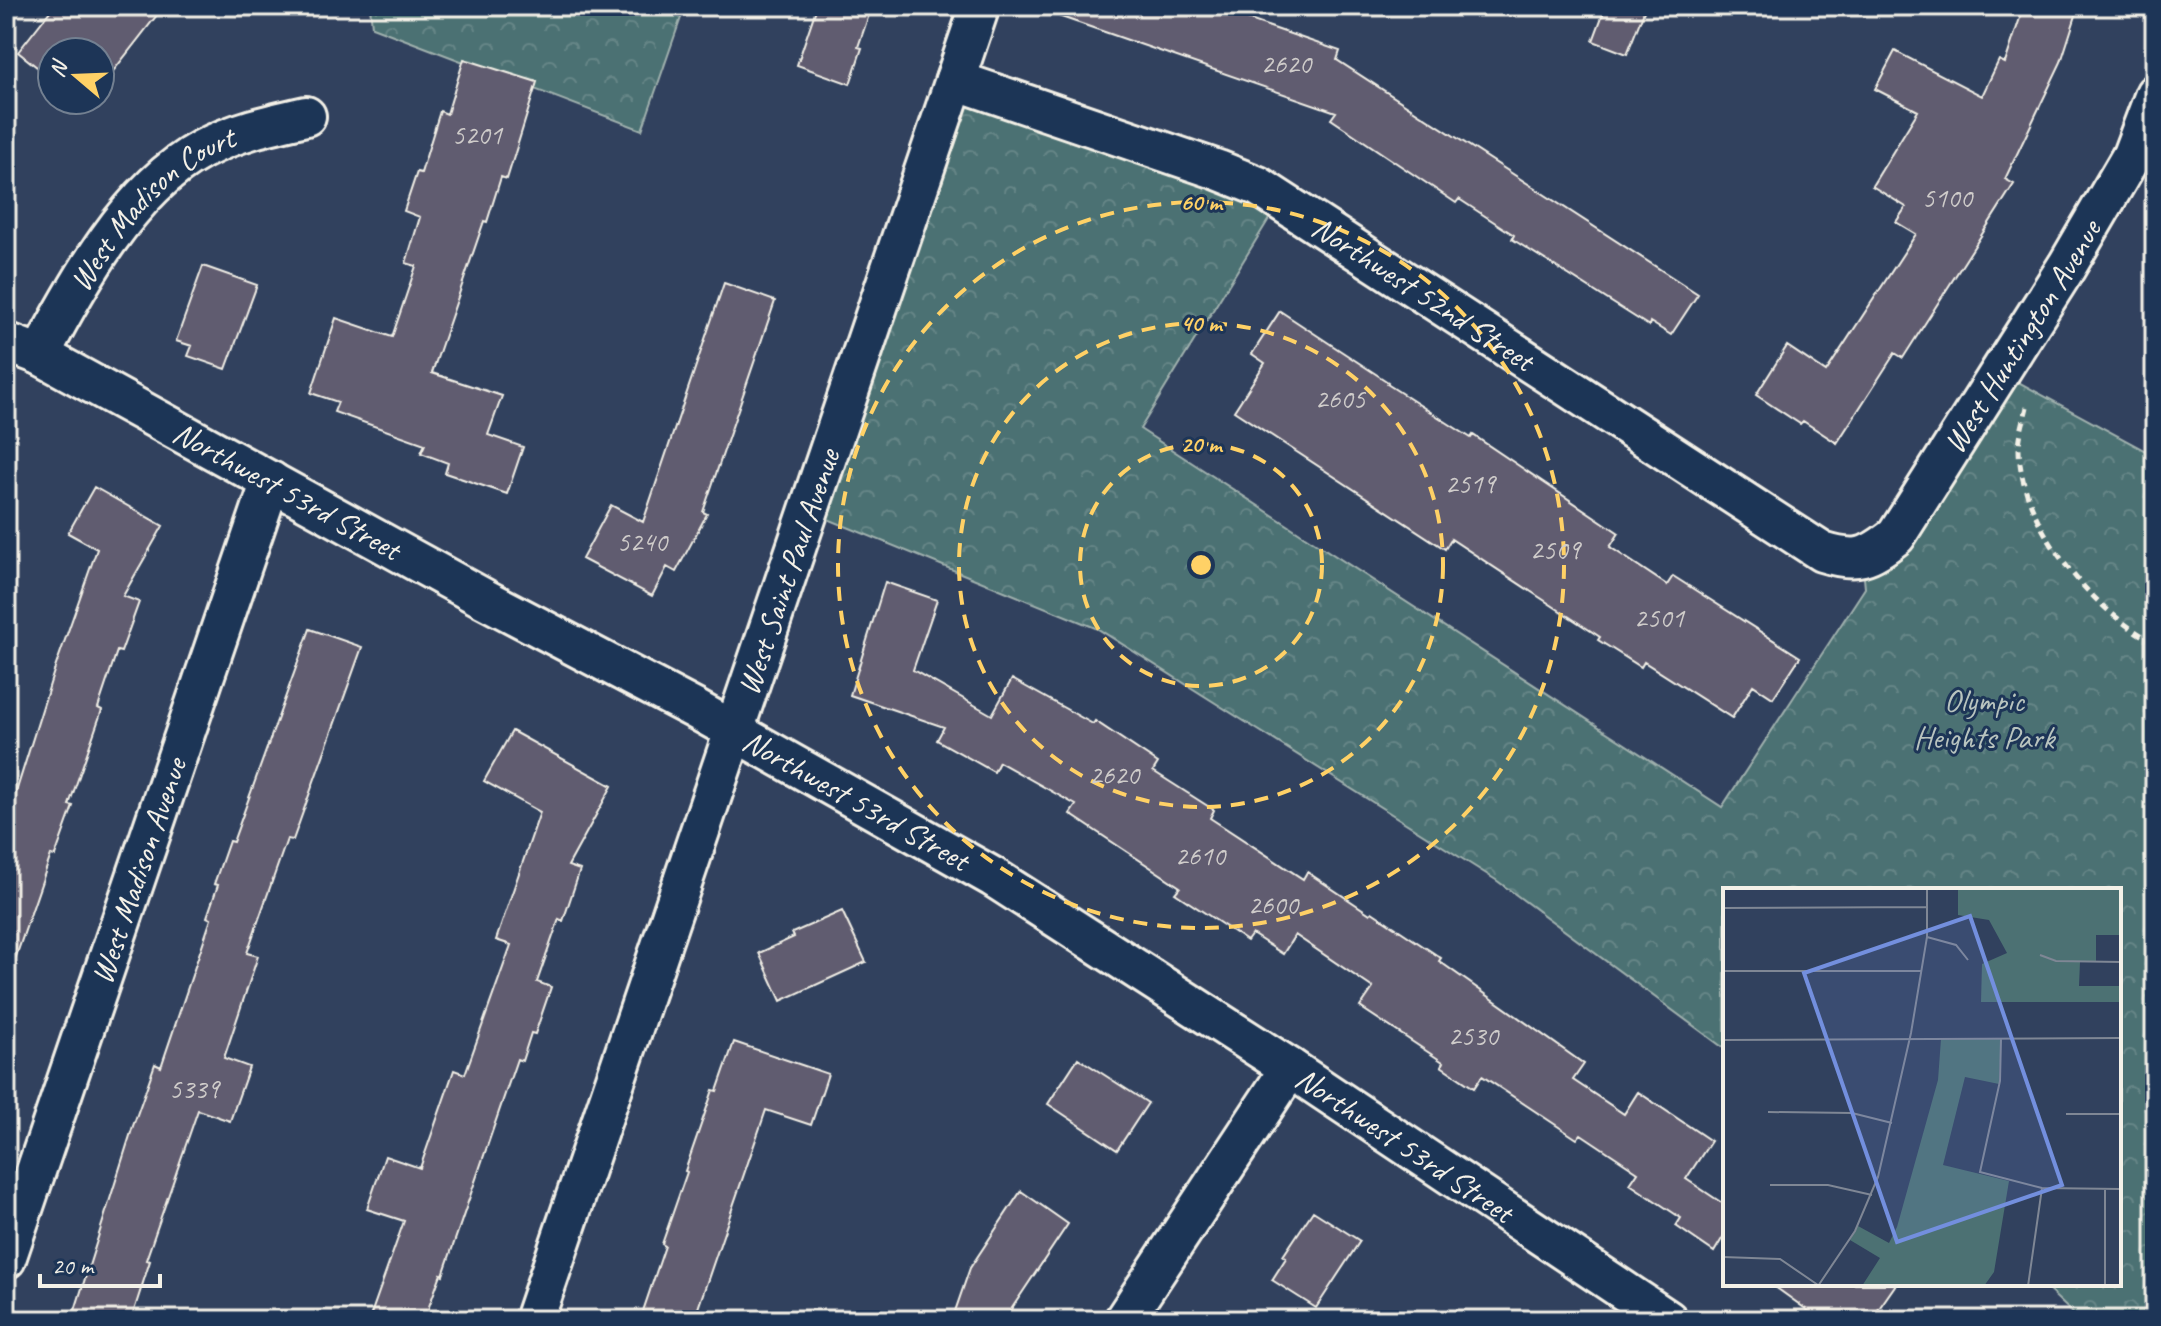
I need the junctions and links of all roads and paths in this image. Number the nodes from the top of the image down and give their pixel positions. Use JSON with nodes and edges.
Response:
{"nodes":[{"id":1,"x":980,"y":6,"type":"edge"},
{"id":2,"x":955,"y":80,"type":"junction"},
{"id":3,"x":2155,"y":94,"type":"edge"},
{"id":4,"x":306,"y":116,"type":"dead end"},
{"id":5,"x":2143,"y":160,"type":"edge"},
{"id":6,"x":23,"y":349,"type":"edge"},
{"id":7,"x":2027,"y":407,"type":"dead end"},
{"id":8,"x":271,"y":481,"type":"junction"},
{"id":9,"x":1862,"y":557,"type":"joint"},
{"id":10,"x":2155,"y":643,"type":"edge"},
{"id":11,"x":732,"y":731,"type":"junction"},
{"id":12,"x":1290,"y":1068,"type":"junction"},
{"id":13,"x":6,"y":1259,"type":"edge"},
{"id":14,"x":534,"y":1320,"type":"edge"},
{"id":15,"x":1124,"y":1320,"type":"edge"},
{"id":16,"x":1668,"y":1320,"type":"edge"}],
"edges":[{"from":1,"to":2,"type":"street","name":"West Saint Paul Avenue"},
{"from":2,"to":9,"type":"street","name":"Northwest 52nd Street"},
{"from":2,"to":11,"type":"street","name":"West Saint Paul Avenue"},
{"from":3,"to":5,"type":"street","name":"West Huntington Avenue"},
{"from":4,"to":6,"type":"street","name":"West Madison Court"},
{"from":5,"to":9,"type":"street","name":"West Huntington Avenue"},
{"from":6,"to":8,"type":"street","name":"Northwest 53rd Street"},
{"from":7,"to":10,"type":"path"},
{"from":8,"to":11,"type":"street","name":"Northwest 53rd Street"},
{"from":8,"to":13,"type":"street","name":"West Madison Avenue"},
{"from":11,"to":12,"type":"street","name":"Northwest 53rd Street"},
{"from":11,"to":14,"type":"street","name":"West Saint Paul Avenue"},
{"from":12,"to":15,"type":"street"},
{"from":12,"to":16,"type":"street","name":"Northwest 53rd Street"}]}
